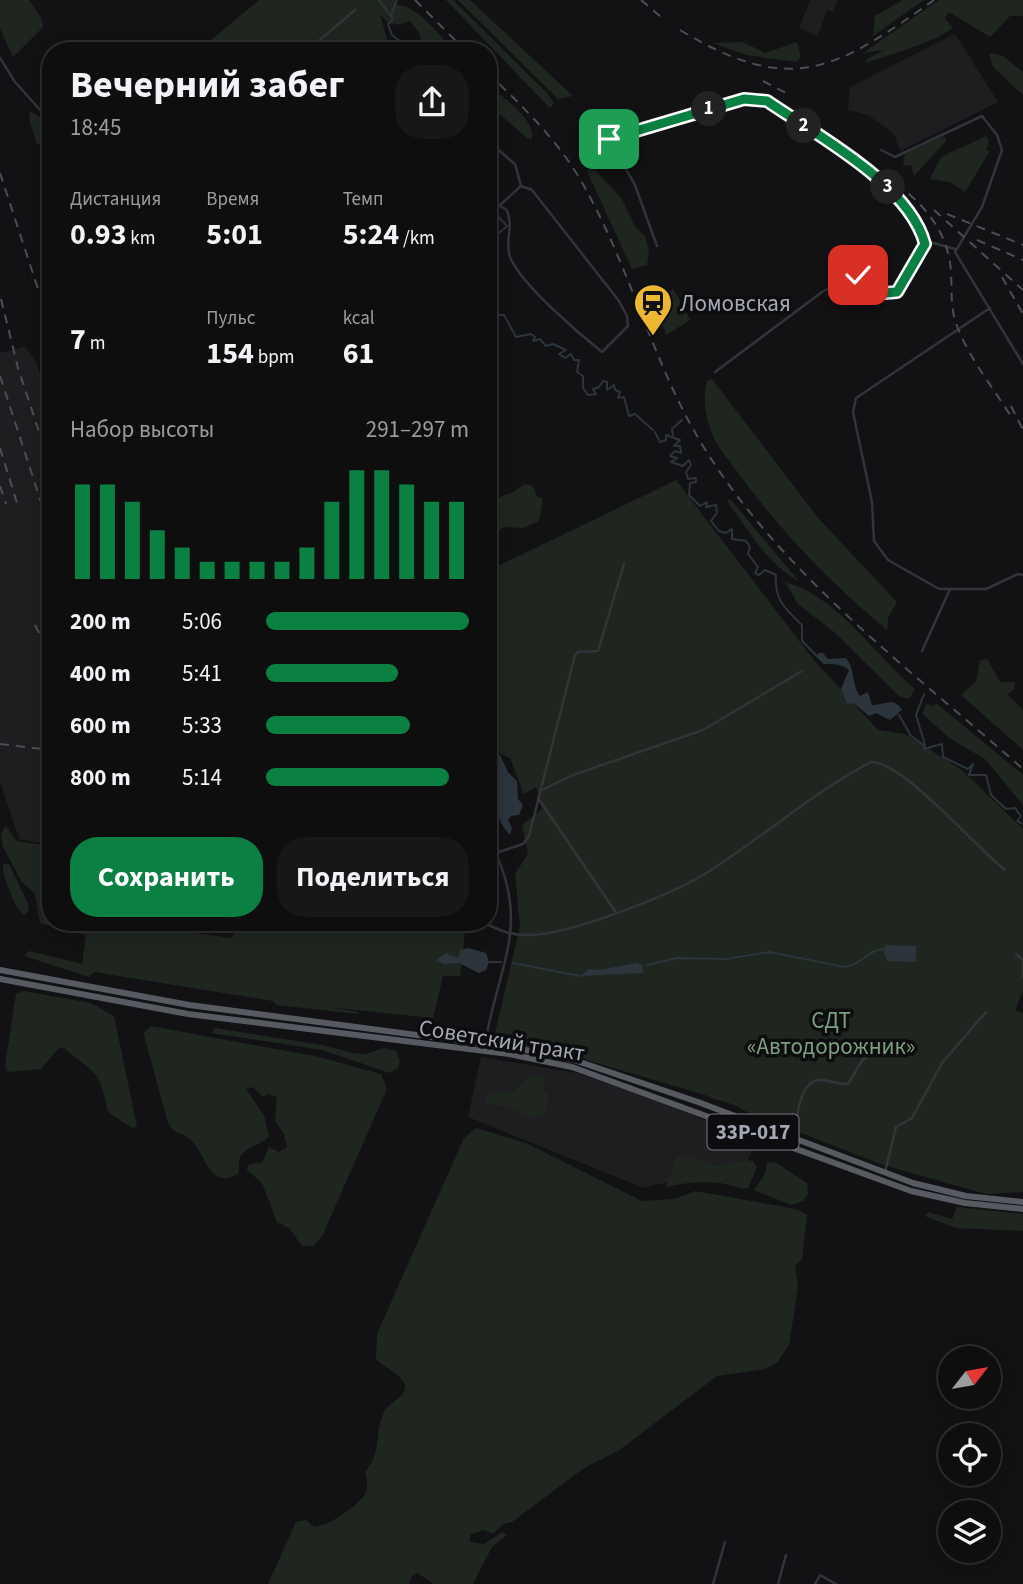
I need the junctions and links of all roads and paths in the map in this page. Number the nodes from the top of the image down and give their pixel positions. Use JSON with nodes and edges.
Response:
{"nodes":[{"id":1,"x":355,"y":10,"type":"dead end"},
{"id":2,"x":318,"y":42,"type":"edge"},
{"id":3,"x":0,"y":58,"type":"edge"},
{"id":4,"x":42,"y":111,"type":"edge"},
{"id":5,"x":497,"y":149,"type":"edge"},
{"id":6,"x":881,"y":150,"type":"dead end"},
{"id":7,"x":521,"y":186,"type":"junction"},
{"id":8,"x":500,"y":206,"type":"junction"},
{"id":9,"x":497,"y":208,"type":"edge"},
{"id":10,"x":926,"y":241,"type":"junction"},
{"id":11,"x":657,"y":246,"type":"dead end"},
{"id":12,"x":955,"y":249,"type":"junction"},
{"id":13,"x":990,"y":308,"type":"junction"},
{"id":14,"x":1023,"y":364,"type":"edge"},
{"id":15,"x":715,"y":372,"type":"dead end"},
{"id":16,"x":624,"y":564,"type":"dead end"},
{"id":17,"x":1023,"y":575,"type":"edge"},
{"id":18,"x":950,"y":589,"type":"junction"},
{"id":19,"x":922,"y":652,"type":"dead end"},
{"id":20,"x":802,"y":670,"type":"dead end"},
{"id":21,"x":540,"y":791,"type":"junction"},
{"id":22,"x":538,"y":798,"type":"junction"},
{"id":23,"x":497,"y":853,"type":"edge"},
{"id":24,"x":497,"y":856,"type":"edge"},
{"id":25,"x":1005,"y":870,"type":"dead end"},
{"id":26,"x":616,"y":912,"type":"junction"},
{"id":27,"x":497,"y":928,"type":"edge"},
{"id":28,"x":512,"y":934,"type":"junction"},
{"id":29,"x":1016,"y":954,"type":"dead end"},
{"id":30,"x":1023,"y":960,"type":"edge"},
{"id":31,"x":0,"y":970,"type":"edge"},
{"id":32,"x":1023,"y":976,"type":"edge"},
{"id":33,"x":0,"y":979,"type":"edge"},
{"id":34,"x":986,"y":1012,"type":"dead end"},
{"id":35,"x":485,"y":1048,"type":"junction"},
{"id":36,"x":873,"y":1055,"type":"dead end"},
{"id":37,"x":794,"y":1139,"type":"junction"},
{"id":38,"x":885,"y":1173,"type":"junction"},
{"id":39,"x":1023,"y":1202,"type":"edge"},
{"id":40,"x":1023,"y":1209,"type":"edge"},
{"id":41,"x":724,"y":1542,"type":"dead end"},
{"id":42,"x":786,"y":1555,"type":"dead end"},
{"id":43,"x":713,"y":1584,"type":"edge"},
{"id":44,"x":778,"y":1584,"type":"edge"},
{"id":45,"x":815,"y":1584,"type":"edge"},
{"id":46,"x":836,"y":1584,"type":"edge"}],
"edges":[{"from":1,"to":2,"type":"street"},
{"from":3,"to":4,"type":"street"},
{"from":5,"to":7,"type":"street"},
{"from":6,"to":12,"type":"street"},
{"from":7,"to":8,"type":"street"},
{"from":7,"to":8,"type":"street"},
{"from":8,"to":9,"type":"street"},
{"from":10,"to":11,"type":"street"},
{"from":10,"to":12,"type":"street"},
{"from":10,"to":15,"type":"street"},
{"from":12,"to":13,"type":"street"},
{"from":13,"to":14,"type":"street"},
{"from":13,"to":18,"type":"street"},
{"from":16,"to":21,"type":"street"},
{"from":17,"to":18,"type":"street"},
{"from":18,"to":19,"type":"street"},
{"from":20,"to":21,"type":"street"},
{"from":21,"to":22,"type":"street"},
{"from":22,"to":23,"type":"street"},
{"from":22,"to":26,"type":"street"},
{"from":24,"to":28,"type":"street"},
{"from":25,"to":26,"type":"street"},
{"from":26,"to":28,"type":"street"},
{"from":27,"to":28,"type":"street"},
{"from":28,"to":35,"type":"street"},
{"from":29,"to":30,"type":"street"},
{"from":30,"to":32,"type":"street"},
{"from":31,"to":35,"type":"highway","name":"Советский тракт","number":"33Р-017"},
{"from":33,"to":35,"type":"highway","name":"Советский тракт","number":"33Р-017"},
{"from":34,"to":38,"type":"street"},
{"from":35,"to":37,"type":"highway","name":"Советский тракт","number":"33Р-017"},
{"from":35,"to":40,"type":"highway","name":"Советский тракт","number":"33Р-017"},
{"from":36,"to":37,"type":"street"},
{"from":37,"to":38,"type":"highway","name":"Советский тракт","number":"33Р-017"},
{"from":38,"to":39,"type":"highway","name":"Советский тракт","number":"33Р-017"},
{"from":41,"to":43,"type":"street"},
{"from":42,"to":44,"type":"street"},
{"from":45,"to":46,"type":"street"}]}
